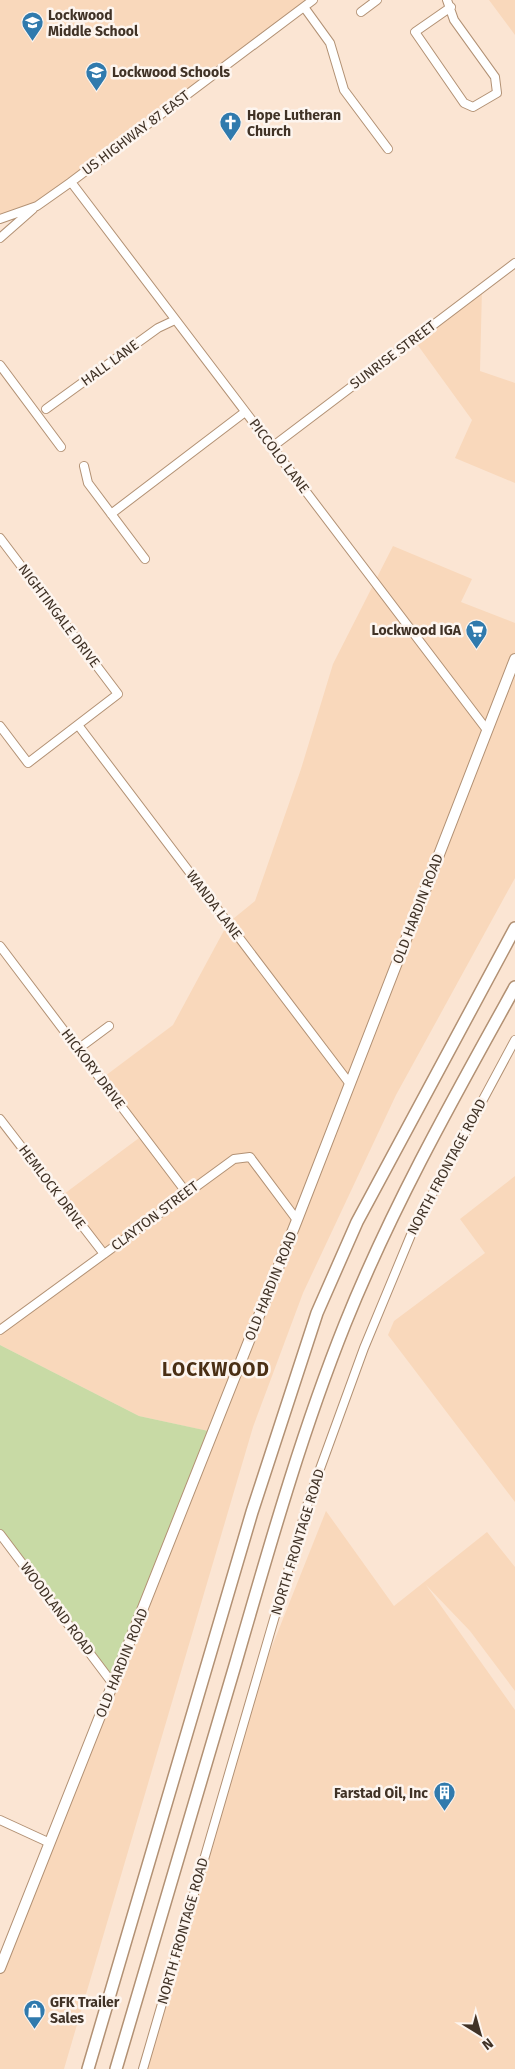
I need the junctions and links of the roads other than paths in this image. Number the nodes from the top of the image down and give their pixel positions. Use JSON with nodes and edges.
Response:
{"nodes":[{"id":1,"x":313,"y":0,"type":"edge"},
{"id":2,"x":377,"y":0,"type":"edge"},
{"id":3,"x":449,"y":4,"type":"edge"},
{"id":4,"x":304,"y":7,"type":"junction"},
{"id":5,"x":361,"y":12,"type":"dead end"},
{"id":6,"x":388,"y":148,"type":"dead end"},
{"id":7,"x":71,"y":182,"type":"junction"},
{"id":8,"x":37,"y":206,"type":"junction"},
{"id":9,"x":0,"y":219,"type":"edge"},
{"id":10,"x":0,"y":238,"type":"edge"},
{"id":11,"x":515,"y":263,"type":"edge"},
{"id":12,"x":175,"y":320,"type":"junction"},
{"id":13,"x":0,"y":365,"type":"edge"},
{"id":14,"x":46,"y":409,"type":"dead end"},
{"id":15,"x":245,"y":412,"type":"junction"},
{"id":16,"x":61,"y":446,"type":"dead end"},
{"id":17,"x":272,"y":447,"type":"junction"},
{"id":18,"x":84,"y":466,"type":"dead end"},
{"id":19,"x":111,"y":514,"type":"junction"},
{"id":20,"x":0,"y":538,"type":"edge"},
{"id":21,"x":145,"y":559,"type":"dead end"},
{"id":22,"x":515,"y":659,"type":"edge"},
{"id":23,"x":78,"y":725,"type":"junction"},
{"id":24,"x":0,"y":726,"type":"edge"},
{"id":25,"x":486,"y":730,"type":"junction"},
{"id":26,"x":515,"y":928,"type":"edge"},
{"id":27,"x":0,"y":946,"type":"edge"},
{"id":28,"x":515,"y":987,"type":"edge"},
{"id":29,"x":109,"y":1026,"type":"dead end"},
{"id":30,"x":515,"y":1040,"type":"edge"},
{"id":31,"x":78,"y":1049,"type":"junction"},
{"id":32,"x":350,"y":1084,"type":"junction"},
{"id":33,"x":0,"y":1119,"type":"edge"},
{"id":34,"x":186,"y":1192,"type":"junction"},
{"id":35,"x":297,"y":1220,"type":"junction"},
{"id":36,"x":104,"y":1254,"type":"junction"},
{"id":37,"x":0,"y":1330,"type":"edge"},
{"id":38,"x":0,"y":1534,"type":"edge"},
{"id":39,"x":113,"y":1684,"type":"junction"},
{"id":40,"x":0,"y":1820,"type":"edge"},
{"id":41,"x":50,"y":1843,"type":"junction"},
{"id":42,"x":0,"y":1968,"type":"edge"},
{"id":43,"x":88,"y":2069,"type":"edge"},
{"id":44,"x":116,"y":2069,"type":"edge"},
{"id":45,"x":143,"y":2069,"type":"edge"}],
"edges":[{"from":1,"to":4,"type":"street","name":"US HIGHWAY 87 EAST"},
{"from":2,"to":5,"type":"street"},
{"from":3,"to":3,"type":"street"},
{"from":4,"to":6,"type":"street"},
{"from":4,"to":7,"type":"street","name":"US HIGHWAY 87 EAST"},
{"from":7,"to":8,"type":"street","name":"US HIGHWAY 87 EAST"},
{"from":7,"to":12,"type":"street","name":"PICCOLO LANE"},
{"from":8,"to":9,"type":"street","name":"US HIGHWAY 87 EAST"},
{"from":8,"to":10,"type":"street"},
{"from":11,"to":17,"type":"street","name":"SUNRISE STREET"},
{"from":12,"to":14,"type":"street","name":"HALL LANE"},
{"from":12,"to":15,"type":"street","name":"PICCOLO LANE"},
{"from":13,"to":16,"type":"street"},
{"from":15,"to":17,"type":"street","name":"PICCOLO LANE"},
{"from":15,"to":19,"type":"street"},
{"from":17,"to":25,"type":"street","name":"PICCOLO LANE"},
{"from":18,"to":19,"type":"street"},
{"from":19,"to":21,"type":"street"},
{"from":20,"to":23,"type":"street","name":"NIGHTINGALE DRIVE"},
{"from":22,"to":25,"type":"main road","name":"OLD HARDIN ROAD"},
{"from":23,"to":24,"type":"street"},
{"from":23,"to":32,"type":"street","name":"WANDA LANE"},
{"from":25,"to":32,"type":"main road","name":"OLD HARDIN ROAD"},
{"from":26,"to":43,"type":"highway"},
{"from":27,"to":31,"type":"street","name":"HICKORY DRIVE"},
{"from":28,"to":44,"type":"highway"},
{"from":29,"to":31,"type":"street"},
{"from":30,"to":45,"type":"street","name":"NORTH FRONTAGE ROAD"},
{"from":31,"to":34,"type":"street","name":"HICKORY DRIVE"},
{"from":32,"to":35,"type":"main road","name":"OLD HARDIN ROAD"},
{"from":33,"to":36,"type":"street","name":"HEMLOCK DRIVE"},
{"from":34,"to":35,"type":"street","name":"CLAYTON STREET"},
{"from":34,"to":36,"type":"street","name":"CLAYTON STREET"},
{"from":35,"to":39,"type":"main road","name":"OLD HARDIN ROAD"},
{"from":36,"to":37,"type":"street","name":"CLAYTON STREET"},
{"from":38,"to":39,"type":"street","name":"WOODLAND ROAD"},
{"from":39,"to":41,"type":"main road","name":"OLD HARDIN ROAD"},
{"from":40,"to":41,"type":"street"},
{"from":41,"to":42,"type":"main road","name":"OLD HARDIN ROAD"}]}
